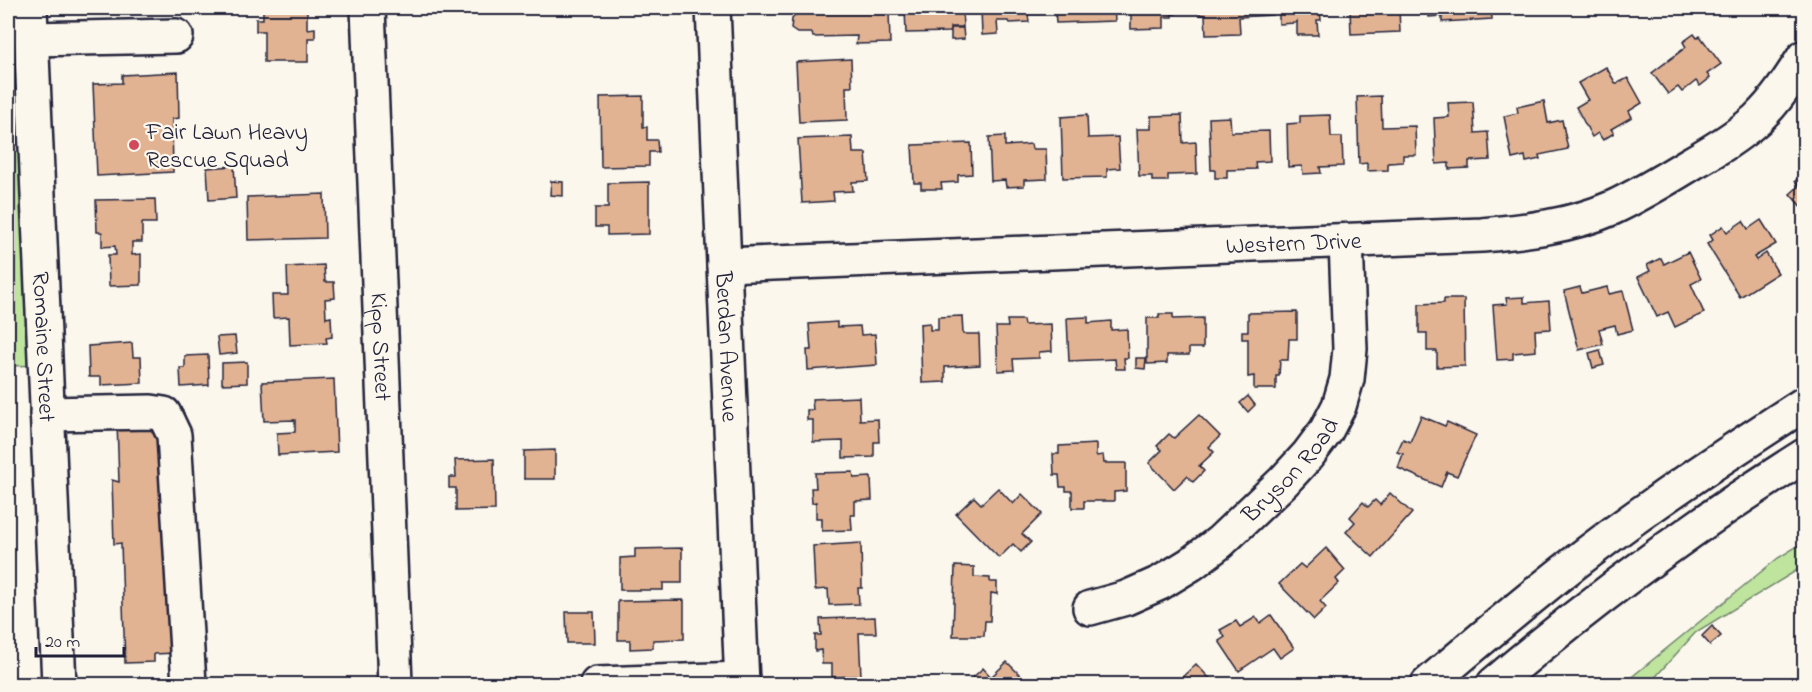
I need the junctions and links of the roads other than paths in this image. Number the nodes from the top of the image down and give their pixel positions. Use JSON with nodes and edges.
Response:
{"nodes":[{"id":1,"x":368,"y":8,"type":"edge"},
{"id":2,"x":713,"y":8,"type":"edge"},
{"id":3,"x":31,"y":23,"type":"edge"},
{"id":4,"x":176,"y":36,"type":"dead end"},
{"id":5,"x":1804,"y":57,"type":"edge"},
{"id":6,"x":1346,"y":240,"type":"junction"},
{"id":7,"x":724,"y":265,"type":"junction"},
{"id":8,"x":1804,"y":404,"type":"edge"},
{"id":9,"x":47,"y":414,"type":"junction"},
{"id":10,"x":1804,"y":456,"type":"edge"},
{"id":11,"x":1090,"y":608,"type":"dead end"},
{"id":12,"x":1484,"y":637,"type":"junction"},
{"id":13,"x":742,"y":682,"type":"edge"},
{"id":14,"x":59,"y":684,"type":"edge"},
{"id":15,"x":189,"y":684,"type":"edge"},
{"id":16,"x":395,"y":684,"type":"edge"},
{"id":17,"x":597,"y":684,"type":"edge"},
{"id":18,"x":1422,"y":684,"type":"edge"},
{"id":19,"x":1428,"y":684,"type":"edge"},
{"id":20,"x":1494,"y":684,"type":"edge"}],
"edges":[{"from":1,"to":16,"type":"main road","name":"Kipp Street"},
{"from":2,"to":7,"type":"main road","name":"Berdan Avenue"},
{"from":3,"to":4,"type":"main road"},
{"from":3,"to":9,"type":"main road","name":"Romaine Street"},
{"from":5,"to":6,"type":"main road","name":"Western Drive"},
{"from":6,"to":7,"type":"main road","name":"Western Drive"},
{"from":6,"to":11,"type":"main road","name":"Bryson Road"},
{"from":7,"to":13,"type":"main road","name":"Berdan Avenue"},
{"from":8,"to":12,"type":"main road"},
{"from":9,"to":14,"type":"main road","name":"Romaine Street"},
{"from":9,"to":15,"type":"main road"},
{"from":10,"to":20,"type":"main road"},
{"from":12,"to":18,"type":"main road"},
{"from":12,"to":19,"type":"main road"},
{"from":13,"to":17,"type":"main road"}]}
